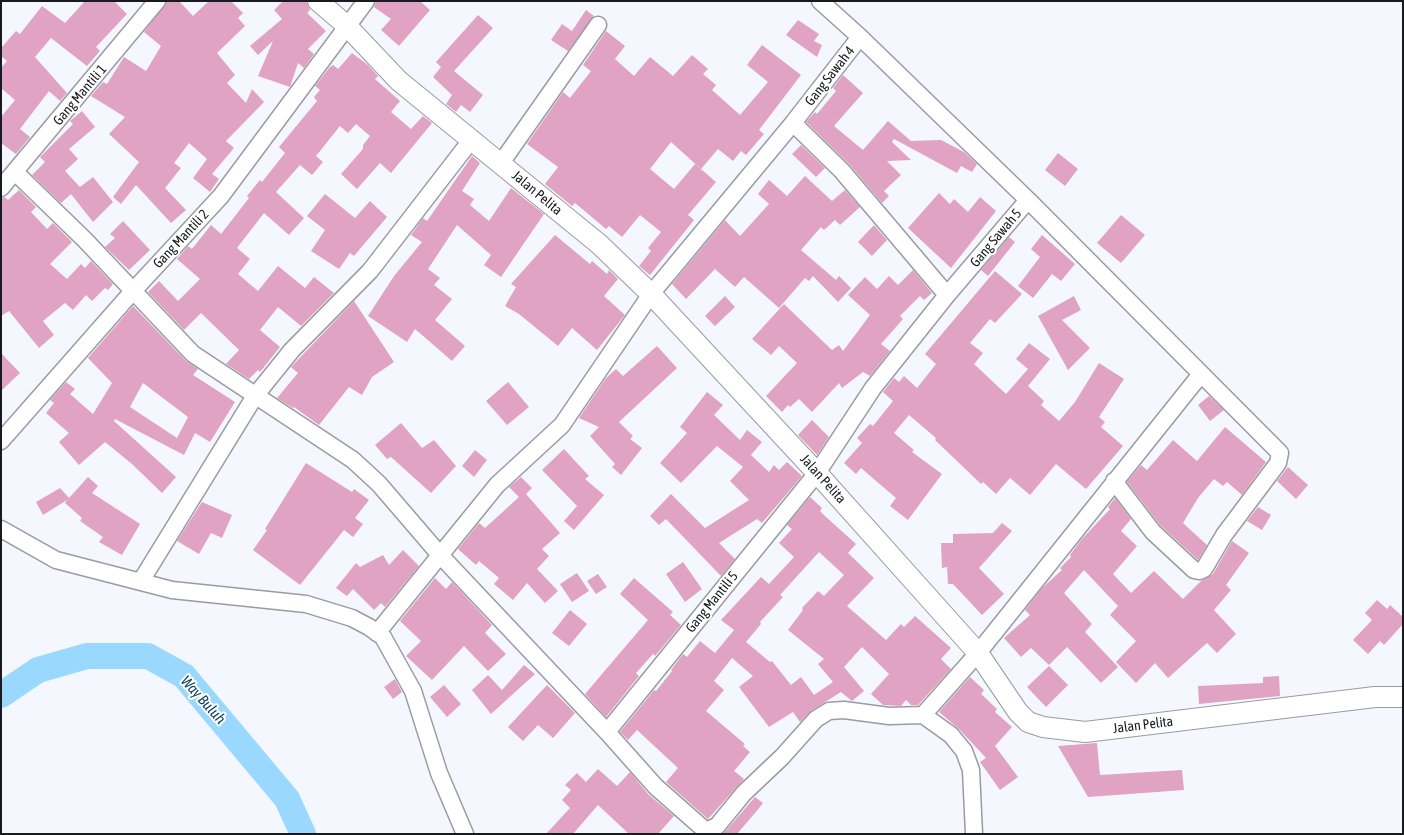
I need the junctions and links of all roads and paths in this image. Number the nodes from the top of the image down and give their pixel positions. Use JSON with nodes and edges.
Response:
{"nodes":[{"id":1,"x":158,"y":1,"type":"edge"},
{"id":2,"x":318,"y":1,"type":"edge"},
{"id":3,"x":366,"y":1,"type":"edge"},
{"id":4,"x":820,"y":1,"type":"edge"},
{"id":5,"x":598,"y":24,"type":"dead end"},
{"id":6,"x":346,"y":25,"type":"junction"},
{"id":7,"x":860,"y":37,"type":"junction"},
{"id":8,"x":793,"y":123,"type":"junction"},
{"id":9,"x":472,"y":139,"type":"junction"},
{"id":10,"x":501,"y":163,"type":"junction"},
{"id":11,"x":15,"y":172,"type":"junction"},
{"id":12,"x":1,"y":188,"type":"edge"},
{"id":13,"x":1028,"y":200,"type":"junction"},
{"id":14,"x":133,"y":291,"type":"junction"},
{"id":15,"x":651,"y":294,"type":"junction"},
{"id":16,"x":947,"y":295,"type":"junction"},
{"id":17,"x":1201,"y":374,"type":"junction"},
{"id":18,"x":255,"y":396,"type":"junction"},
{"id":19,"x":1,"y":441,"type":"edge"},
{"id":20,"x":817,"y":472,"type":"junction"},
{"id":21,"x":1114,"y":481,"type":"junction"},
{"id":22,"x":1,"y":529,"type":"edge"},
{"id":23,"x":440,"y":555,"type":"junction"},
{"id":24,"x":141,"y":581,"type":"junction"},
{"id":25,"x":377,"y":633,"type":"junction"},
{"id":26,"x":978,"y":654,"type":"junction"},
{"id":27,"x":1403,"y":697,"type":"edge"},
{"id":28,"x":923,"y":715,"type":"junction"},
{"id":29,"x":607,"y":732,"type":"junction"},
{"id":30,"x":706,"y":832,"type":"edge"},
{"id":31,"x":464,"y":834,"type":"edge"},
{"id":32,"x":974,"y":834,"type":"edge"}],
"edges":[{"from":1,"to":11,"type":"street","name":"Gang Mantili 1"},
{"from":2,"to":6,"type":"street","name":"Jalan Pelita"},
{"from":3,"to":6,"type":"street","name":"Gang Mantili 2"},
{"from":4,"to":7,"type":"street"},
{"from":5,"to":10,"type":"street"},
{"from":6,"to":9,"type":"street","name":"Jalan Pelita"},
{"from":6,"to":14,"type":"street","name":"Gang Mantili 2"},
{"from":7,"to":8,"type":"street","name":"Gang Sawah 4"},
{"from":7,"to":13,"type":"street","name":"Gang Sawah 4"},
{"from":8,"to":15,"type":"street","name":"Gang Sawah 4"},
{"from":8,"to":16,"type":"street"},
{"from":9,"to":10,"type":"street","name":"Jalan Pelita"},
{"from":9,"to":18,"type":"street"},
{"from":10,"to":15,"type":"street","name":"Jalan Pelita"},
{"from":11,"to":12,"type":"street","name":"Gang Mantili 1"},
{"from":11,"to":14,"type":"street"},
{"from":13,"to":16,"type":"street","name":"Gang Sawah 5"},
{"from":13,"to":17,"type":"street","name":"Gang Sawah 5"},
{"from":14,"to":18,"type":"street"},
{"from":14,"to":19,"type":"street","name":"Gang Mantili 2"},
{"from":15,"to":20,"type":"street","name":"Jalan Pelita"},
{"from":15,"to":23,"type":"street","name":"Gang Sawah 4"},
{"from":16,"to":20,"type":"street","name":"Gang Sawah 5"},
{"from":17,"to":21,"type":"street"},
{"from":17,"to":21,"type":"street","name":"Gang Sawah 5"},
{"from":18,"to":23,"type":"street"},
{"from":18,"to":24,"type":"street"},
{"from":20,"to":26,"type":"street","name":"Jalan Pelita"},
{"from":20,"to":29,"type":"street","name":"Gang Mantili 5"},
{"from":21,"to":26,"type":"street"},
{"from":22,"to":24,"type":"street"},
{"from":23,"to":25,"type":"street","name":"Gang Sawah 4"},
{"from":23,"to":29,"type":"street"},
{"from":24,"to":25,"type":"street"},
{"from":25,"to":31,"type":"street"},
{"from":26,"to":27,"type":"street","name":"Jalan Pelita"},
{"from":26,"to":28,"type":"street"},
{"from":28,"to":30,"type":"street"},
{"from":28,"to":32,"type":"street"},
{"from":29,"to":30,"type":"street"}]}
